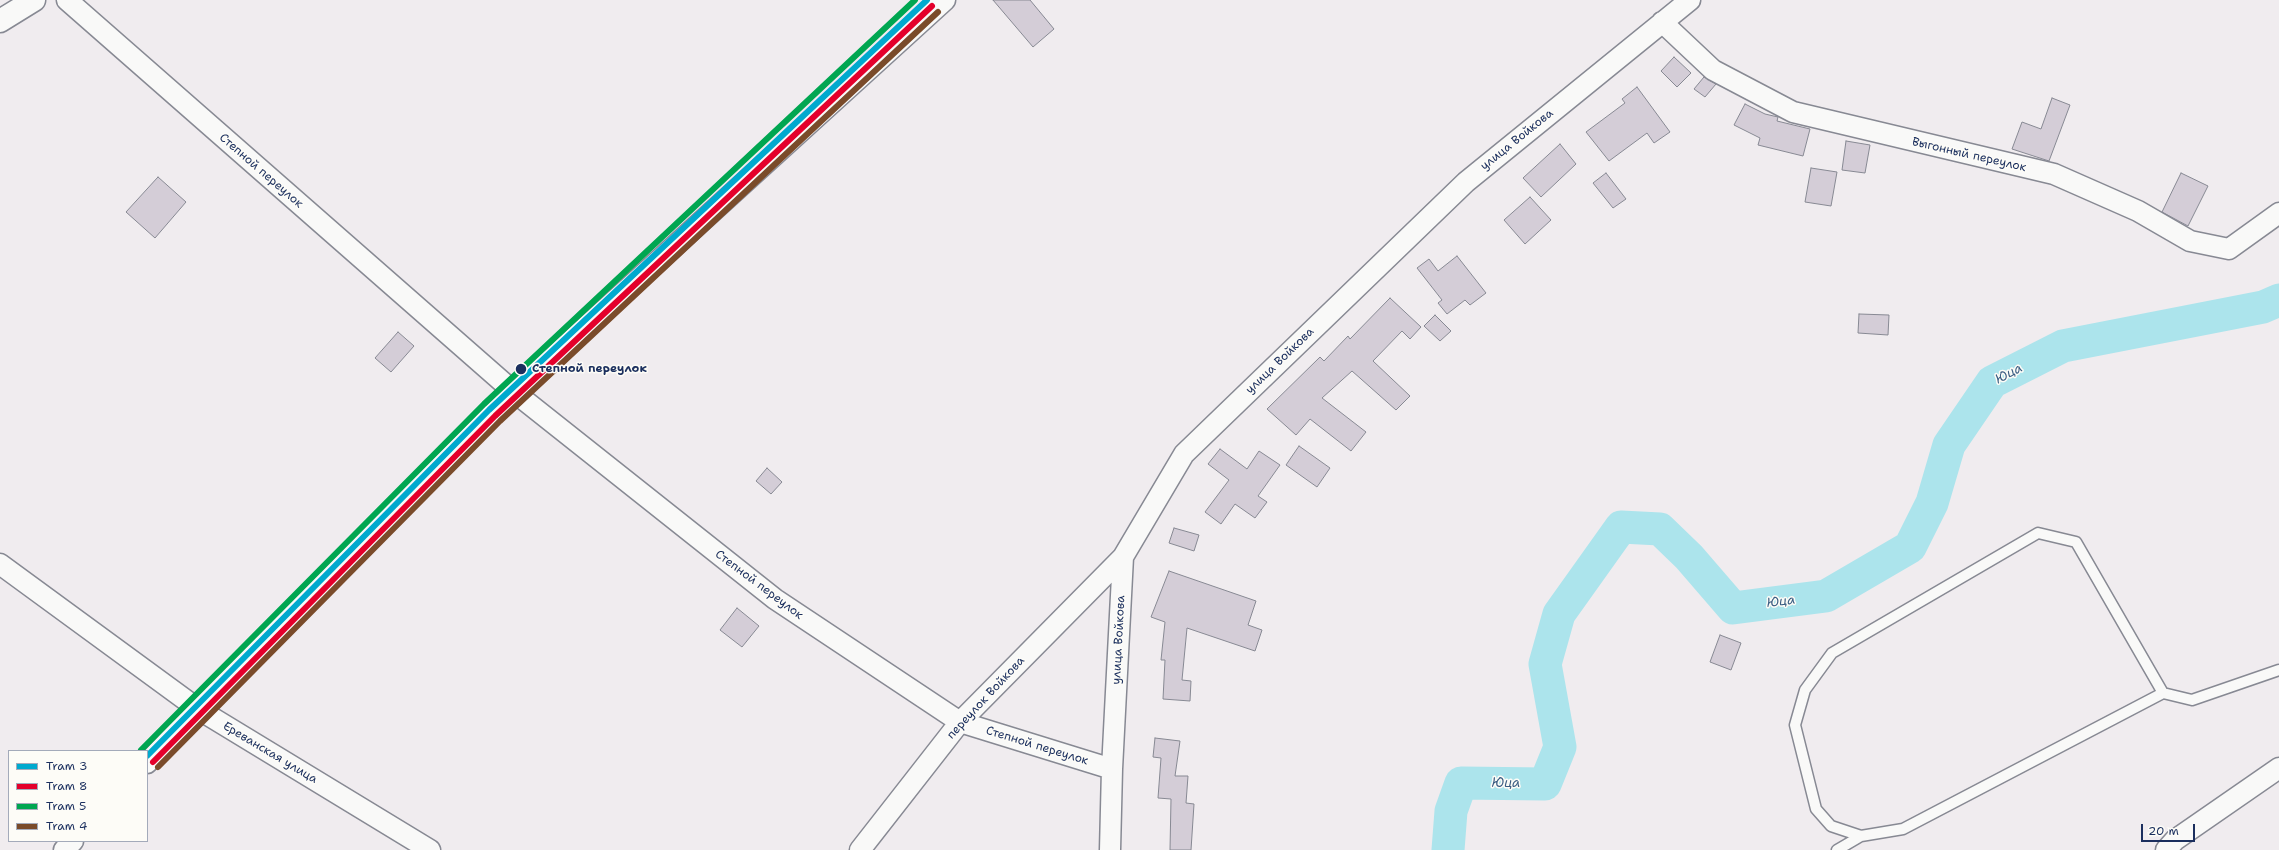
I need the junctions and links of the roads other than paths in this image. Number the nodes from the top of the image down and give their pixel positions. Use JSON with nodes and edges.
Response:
{"nodes":[{"id":1,"x":34,"y":0,"type":"edge"},
{"id":2,"x":68,"y":0,"type":"edge"},
{"id":3,"x":945,"y":0,"type":"edge"},
{"id":4,"x":1690,"y":0,"type":"edge"},
{"id":5,"x":0,"y":22,"type":"edge"},
{"id":6,"x":1662,"y":22,"type":"junction"},
{"id":7,"x":2279,"y":213,"type":"edge"},
{"id":8,"x":514,"y":392,"type":"junction"},
{"id":9,"x":1123,"y":557,"type":"junction"},
{"id":10,"x":0,"y":564,"type":"edge"},
{"id":11,"x":2279,"y":670,"type":"edge"},
{"id":12,"x":2163,"y":693,"type":"junction"},
{"id":13,"x":198,"y":709,"type":"junction"},
{"id":14,"x":960,"y":722,"type":"junction"},
{"id":15,"x":148,"y":762,"type":"edge"},
{"id":16,"x":2279,"y":768,"type":"edge"},
{"id":17,"x":1112,"y":769,"type":"junction"},
{"id":18,"x":1861,"y":836,"type":"junction"},
{"id":19,"x":72,"y":842,"type":"edge"},
{"id":20,"x":64,"y":850,"type":"edge"},
{"id":21,"x":430,"y":850,"type":"edge"},
{"id":22,"x":860,"y":850,"type":"edge"},
{"id":23,"x":1110,"y":850,"type":"edge"},
{"id":24,"x":1837,"y":850,"type":"edge"},
{"id":25,"x":2166,"y":850,"type":"edge"}],
"edges":[{"from":1,"to":5,"type":"main road"},
{"from":2,"to":8,"type":"street","name":"Степной переулок"},
{"from":3,"to":8,"type":"street"},
{"from":4,"to":6,"type":"street","name":"улица Войкова"},
{"from":6,"to":7,"type":"street","name":"Выгонный переулок"},
{"from":6,"to":9,"type":"street","name":"улица Войкова"},
{"from":8,"to":13,"type":"street"},
{"from":8,"to":14,"type":"street","name":"Степной переулок"},
{"from":9,"to":14,"type":"street","name":"переулок Войкова"},
{"from":9,"to":17,"type":"street","name":"улица Войкова"},
{"from":10,"to":13,"type":"street","name":"Ереванская улица"},
{"from":11,"to":12,"type":"lane"},
{"from":12,"to":18,"type":"lane"},
{"from":12,"to":18,"type":"lane"},
{"from":13,"to":15,"type":"street"},
{"from":13,"to":21,"type":"street","name":"Ереванская улица"},
{"from":14,"to":17,"type":"street","name":"Степной переулок"},
{"from":14,"to":22,"type":"street","name":"переулок Войкова"},
{"from":16,"to":25,"type":"street"},
{"from":17,"to":23,"type":"street","name":"улица Войкова"},
{"from":18,"to":24,"type":"lane"},
{"from":19,"to":20,"type":"street"}]}
